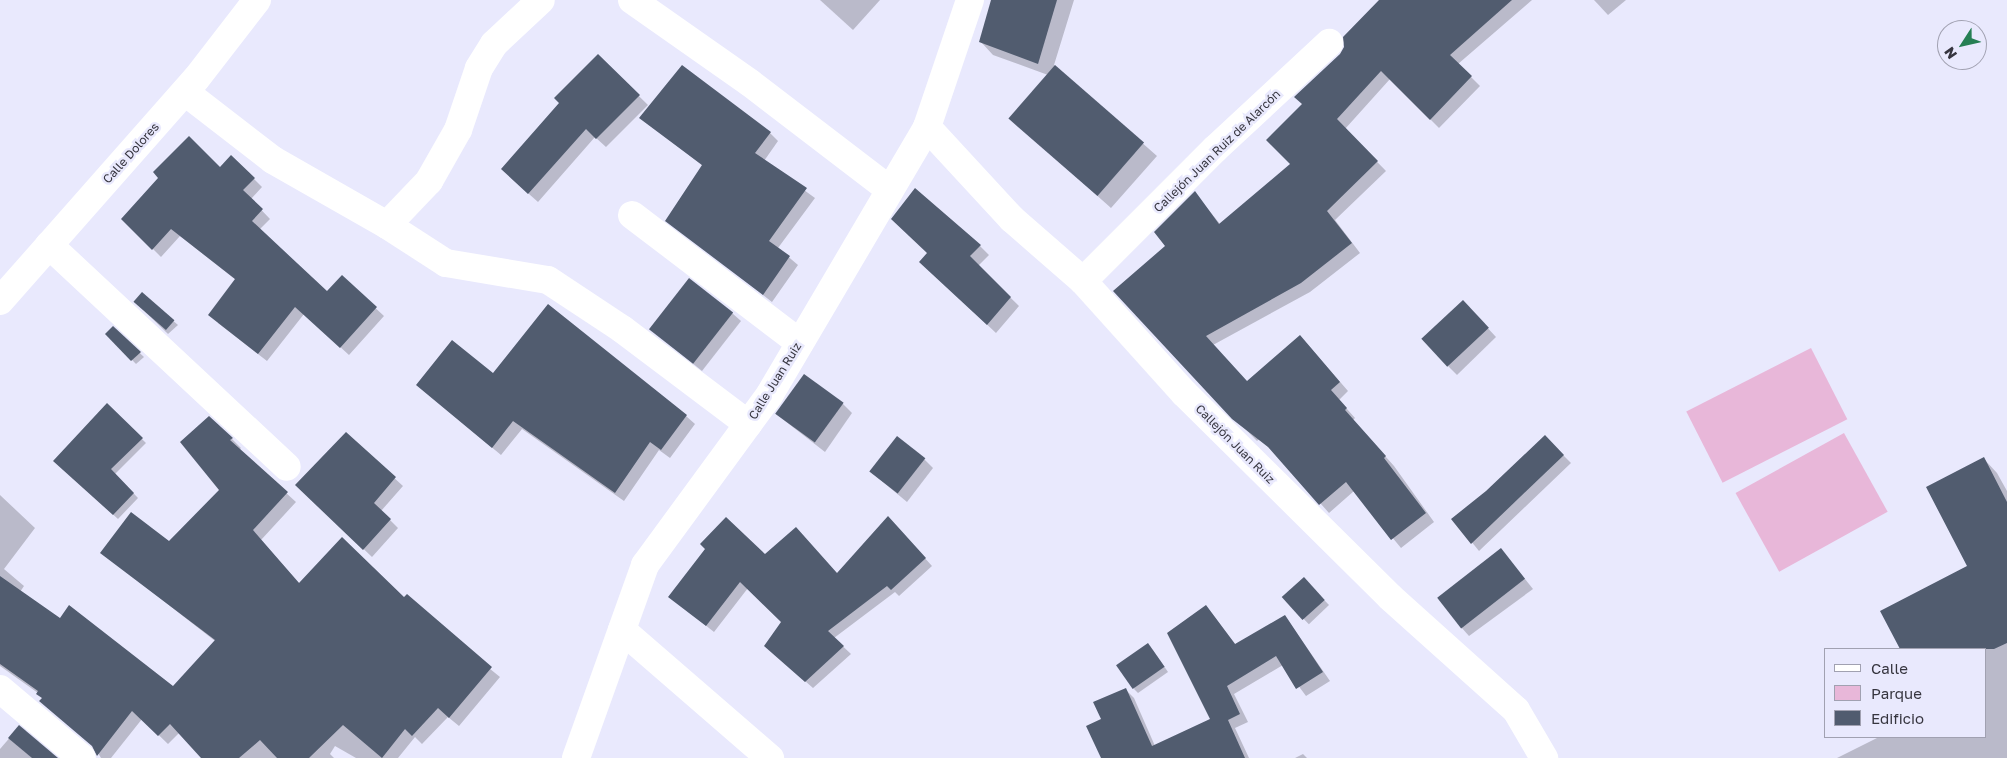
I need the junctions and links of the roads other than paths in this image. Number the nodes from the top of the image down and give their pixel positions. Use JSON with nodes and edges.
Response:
{"nodes":[{"id":1,"x":257,"y":0,"type":"edge"},
{"id":2,"x":541,"y":0,"type":"edge"},
{"id":3,"x":632,"y":0,"type":"edge"},
{"id":4,"x":970,"y":0,"type":"edge"},
{"id":5,"x":1330,"y":43,"type":"dead end"},
{"id":6,"x":185,"y":92,"type":"junction"},
{"id":7,"x":926,"y":127,"type":"junction"},
{"id":8,"x":890,"y":190,"type":"junction"},
{"id":9,"x":632,"y":215,"type":"dead end"},
{"id":10,"x":387,"y":225,"type":"junction"},
{"id":11,"x":49,"y":245,"type":"junction"},
{"id":12,"x":1083,"y":281,"type":"junction"},
{"id":13,"x":0,"y":301,"type":"edge"},
{"id":14,"x":800,"y":343,"type":"junction"},
{"id":15,"x":748,"y":424,"type":"junction"},
{"id":16,"x":287,"y":467,"type":"dead end"},
{"id":17,"x":622,"y":630,"type":"junction"},
{"id":18,"x":0,"y":689,"type":"edge"},
{"id":19,"x":82,"y":758,"type":"edge"},
{"id":20,"x":576,"y":758,"type":"edge"},
{"id":21,"x":770,"y":758,"type":"edge"},
{"id":22,"x":1544,"y":758,"type":"edge"}],
"edges":[{"from":1,"to":6,"type":"street","name":"Calle Dolores"},
{"from":2,"to":10,"type":"street"},
{"from":3,"to":8,"type":"street"},
{"from":4,"to":7,"type":"street","name":"Calle Juan Ruiz"},
{"from":5,"to":12,"type":"street","name":"Callejón Juan Ruiz de Alarcón"},
{"from":6,"to":10,"type":"street"},
{"from":6,"to":11,"type":"street","name":"Calle Dolores"},
{"from":7,"to":8,"type":"street","name":"Calle Juan Ruiz"},
{"from":7,"to":12,"type":"street","name":"Callejón Juan Ruiz"},
{"from":8,"to":14,"type":"street","name":"Calle Juan Ruiz"},
{"from":9,"to":14,"type":"street"},
{"from":10,"to":15,"type":"street"},
{"from":11,"to":13,"type":"street","name":"Calle Dolores"},
{"from":11,"to":16,"type":"street"},
{"from":12,"to":22,"type":"street","name":"Callejón Juan Ruiz"},
{"from":14,"to":15,"type":"street","name":"Calle Juan Ruiz"},
{"from":15,"to":17,"type":"street","name":"Calle Juan Ruiz"},
{"from":17,"to":20,"type":"street","name":"Calle Juan Ruiz"},
{"from":17,"to":21,"type":"street"},
{"from":18,"to":19,"type":"street"}]}
